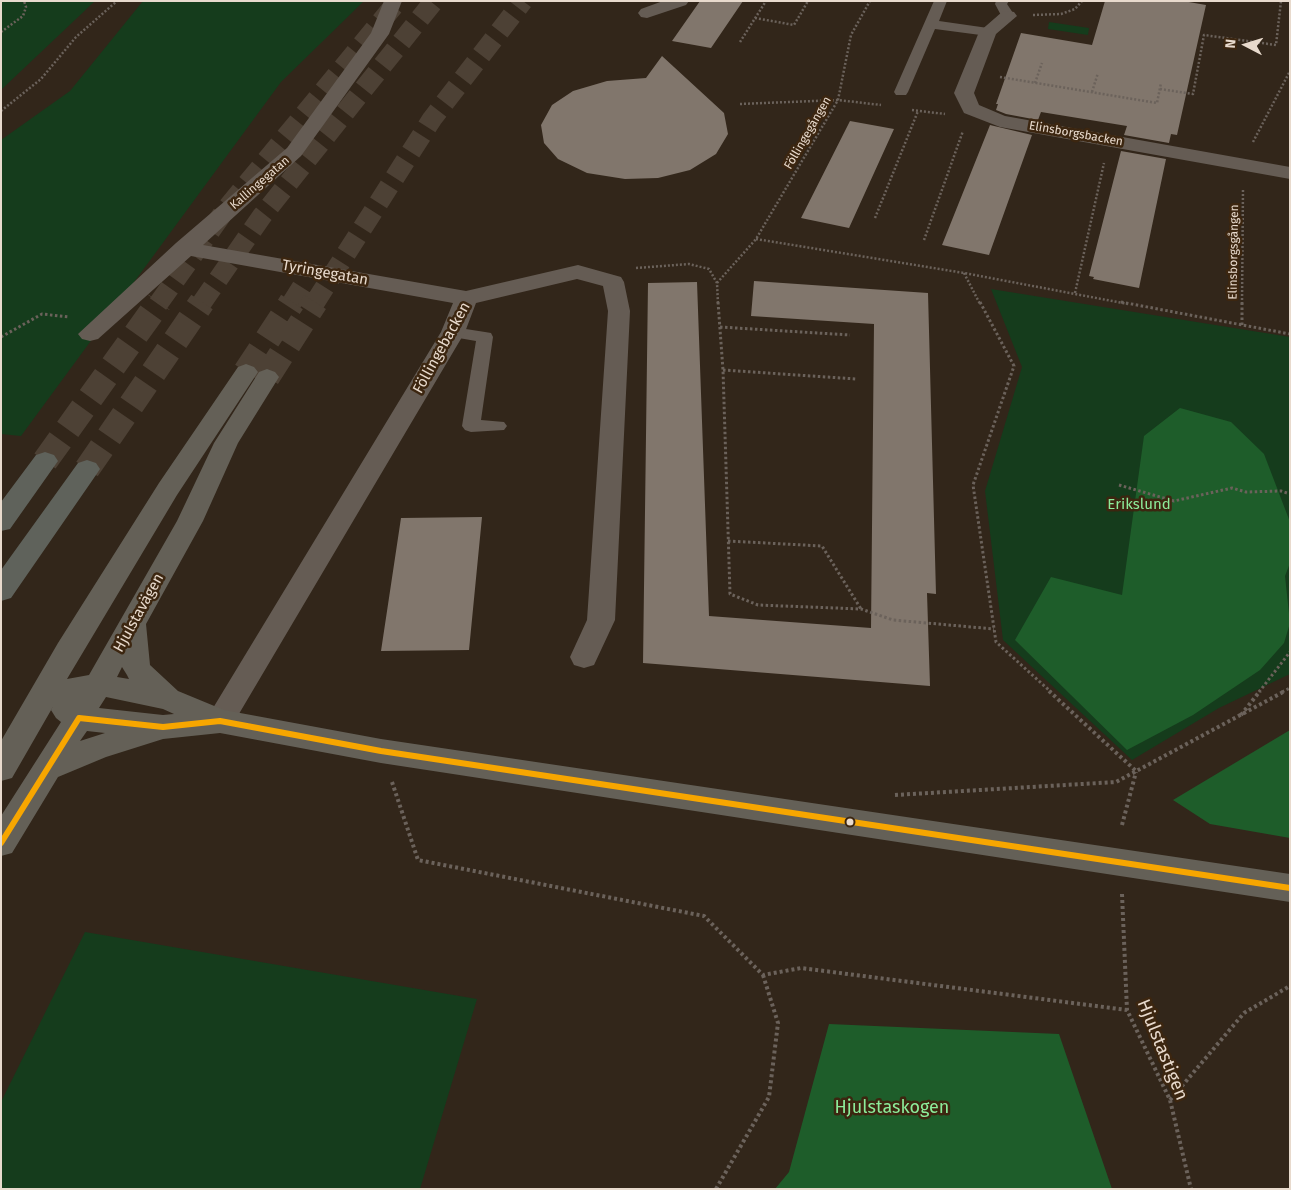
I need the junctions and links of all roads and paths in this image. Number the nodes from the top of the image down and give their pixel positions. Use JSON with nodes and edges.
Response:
{"nodes":[{"id":1,"x":24,"y":1,"type":"edge"},
{"id":2,"x":117,"y":1,"type":"edge"},
{"id":3,"x":393,"y":1,"type":"edge"},
{"id":4,"x":680,"y":1,"type":"edge"},
{"id":5,"x":766,"y":1,"type":"edge"},
{"id":6,"x":808,"y":1,"type":"edge"},
{"id":7,"x":870,"y":1,"type":"edge"},
{"id":8,"x":941,"y":1,"type":"edge"},
{"id":9,"x":1082,"y":1,"type":"edge"},
{"id":10,"x":1281,"y":1,"type":"edge"},
{"id":11,"x":1005,"y":9,"type":"edge"},
{"id":12,"x":647,"y":13,"type":"dead end"},
{"id":13,"x":755,"y":18,"type":"junction"},
{"id":14,"x":931,"y":24,"type":"junction"},
{"id":15,"x":1,"y":32,"type":"edge"},
{"id":16,"x":988,"y":32,"type":"junction"},
{"id":17,"x":740,"y":42,"type":"dead end"},
{"id":18,"x":1042,"y":63,"type":"dead end"},
{"id":19,"x":1290,"y":72,"type":"edge"},
{"id":20,"x":972,"y":73,"type":"junction"},
{"id":21,"x":1098,"y":73,"type":"dead end"},
{"id":22,"x":1035,"y":83,"type":"junction"},
{"id":23,"x":1161,"y":83,"type":"dead end"},
{"id":24,"x":1160,"y":89,"type":"junction"},
{"id":25,"x":901,"y":92,"type":"dead end"},
{"id":26,"x":1092,"y":92,"type":"junction"},
{"id":27,"x":838,"y":100,"type":"junction"},
{"id":28,"x":740,"y":104,"type":"dead end"},
{"id":29,"x":971,"y":109,"type":"junction"},
{"id":30,"x":1,"y":111,"type":"edge"},
{"id":31,"x":918,"y":111,"type":"dead end"},
{"id":32,"x":1110,"y":140,"type":"junction"},
{"id":33,"x":1249,"y":151,"type":"dead end"},
{"id":34,"x":1290,"y":173,"type":"edge"},
{"id":35,"x":1244,"y":180,"type":"dead end"},
{"id":36,"x":875,"y":218,"type":"dead end"},
{"id":37,"x":756,"y":239,"type":"junction"},
{"id":38,"x":924,"y":240,"type":"dead end"},
{"id":39,"x":184,"y":248,"type":"junction"},
{"id":40,"x":634,"y":268,"type":"dead end"},
{"id":41,"x":964,"y":272,"type":"junction"},
{"id":42,"x":717,"y":283,"type":"junction"},
{"id":43,"x":1075,"y":294,"type":"junction"},
{"id":44,"x":466,"y":298,"type":"junction"},
{"id":45,"x":67,"y":316,"type":"dead end"},
{"id":46,"x":1242,"y":325,"type":"junction"},
{"id":47,"x":720,"y":327,"type":"junction"},
{"id":48,"x":453,"y":332,"type":"junction"},
{"id":49,"x":90,"y":334,"type":"dead end"},
{"id":50,"x":1290,"y":334,"type":"edge"},
{"id":51,"x":850,"y":335,"type":"dead end"},
{"id":52,"x":1,"y":337,"type":"edge"},
{"id":53,"x":722,"y":370,"type":"junction"},
{"id":54,"x":856,"y":380,"type":"dead end"},
{"id":55,"x":498,"y":426,"type":"dead end"},
{"id":56,"x":45,"y":461,"type":"tunnel mouth"},
{"id":57,"x":87,"y":469,"type":"tunnel mouth"},
{"id":58,"x":1119,"y":485,"type":"dead end"},
{"id":59,"x":1290,"y":494,"type":"edge"},
{"id":60,"x":1,"y":522,"type":"edge"},
{"id":61,"x":728,"y":540,"type":"junction"},
{"id":62,"x":1,"y":592,"type":"edge"},
{"id":63,"x":861,"y":610,"type":"junction"},
{"id":64,"x":132,"y":624,"type":"junction"},
{"id":65,"x":994,"y":629,"type":"junction"},
{"id":66,"x":1290,"y":652,"type":"edge"},
{"id":67,"x":584,"y":656,"type":"dead end"},
{"id":68,"x":98,"y":684,"type":"junction"},
{"id":69,"x":1290,"y":688,"type":"edge"},
{"id":70,"x":43,"y":696,"type":"junction"},
{"id":71,"x":168,"y":699,"type":"junction"},
{"id":72,"x":1239,"y":716,"type":"junction"},
{"id":73,"x":79,"y":718,"type":"junction"},
{"id":74,"x":220,"y":722,"type":"junction"},
{"id":75,"x":162,"y":727,"type":"junction"},
{"id":76,"x":381,"y":751,"type":"junction"},
{"id":77,"x":48,"y":768,"type":"junction"},
{"id":78,"x":1,"y":769,"type":"edge"},
{"id":79,"x":1136,"y":771,"type":"junction"},
{"id":80,"x":893,"y":795,"type":"dead end"},
{"id":81,"x":1122,"y":825,"type":"dead end"},
{"id":82,"x":1,"y":843,"type":"edge"},
{"id":83,"x":1290,"y":888,"type":"edge"},
{"id":84,"x":1122,"y":890,"type":"dead end"},
{"id":85,"x":763,"y":975,"type":"junction"},
{"id":86,"x":1290,"y":986,"type":"edge"},
{"id":87,"x":1127,"y":1010,"type":"junction"},
{"id":88,"x":1170,"y":1100,"type":"junction"},
{"id":89,"x":716,"y":1189,"type":"edge"},
{"id":90,"x":1191,"y":1189,"type":"edge"}],
"edges":[{"from":1,"to":15,"type":"path"},
{"from":2,"to":30,"type":"path"},
{"from":3,"to":39,"type":"street","name":"Kallingegatan"},
{"from":4,"to":12,"type":"street"},
{"from":5,"to":13,"type":"path"},
{"from":6,"to":13,"type":"path"},
{"from":7,"to":27,"type":"path","name":"Föllingegången"},
{"from":8,"to":14,"type":"lane"},
{"from":9,"to":11,"type":"path"},
{"from":10,"to":24,"type":"path"},
{"from":11,"to":16,"type":"street"},
{"from":13,"to":17,"type":"path"},
{"from":14,"to":16,"type":"lane"},
{"from":14,"to":25,"type":"lane"},
{"from":16,"to":20,"type":"street"},
{"from":18,"to":22,"type":"path"},
{"from":19,"to":33,"type":"path"},
{"from":20,"to":22,"type":"path"},
{"from":20,"to":29,"type":"street"},
{"from":21,"to":26,"type":"path"},
{"from":22,"to":26,"type":"path"},
{"from":23,"to":24,"type":"path"},
{"from":24,"to":26,"type":"path"},
{"from":27,"to":28,"type":"path"},
{"from":27,"to":37,"type":"path","name":"Föllingegången"},
{"from":29,"to":32,"type":"street","name":"Elinsborgsbacken"},
{"from":29,"to":38,"type":"path"},
{"from":31,"to":36,"type":"path"},
{"from":32,"to":34,"type":"street","name":"Elinsborgsbacken"},
{"from":32,"to":43,"type":"path"},
{"from":35,"to":46,"type":"path","name":"Elinsborgsgången"},
{"from":37,"to":41,"type":"path"},
{"from":37,"to":42,"type":"path","name":"Föllingegången"},
{"from":39,"to":44,"type":"street","name":"Tyringegatan"},
{"from":39,"to":49,"type":"street","name":"Kallingegatan"},
{"from":40,"to":42,"type":"path"},
{"from":41,"to":43,"type":"path"},
{"from":41,"to":65,"type":"path"},
{"from":42,"to":47,"type":"path"},
{"from":43,"to":46,"type":"path"},
{"from":44,"to":48,"type":"street","name":"Föllingebacken"},
{"from":44,"to":67,"type":"street","name":"Föllingebacken"},
{"from":45,"to":52,"type":"path"},
{"from":46,"to":50,"type":"path"},
{"from":47,"to":51,"type":"path"},
{"from":47,"to":53,"type":"path"},
{"from":48,"to":55,"type":"lane"},
{"from":48,"to":74,"type":"street","name":"Föllingebacken"},
{"from":53,"to":54,"type":"path"},
{"from":53,"to":61,"type":"path"},
{"from":56,"to":60,"type":"highway"},
{"from":57,"to":62,"type":"highway"},
{"from":58,"to":59,"type":"path"},
{"from":61,"to":63,"type":"path"},
{"from":61,"to":63,"type":"path"},
{"from":63,"to":65,"type":"path"},
{"from":64,"to":68,"type":"street","name":"Hjulstavägen"},
{"from":64,"to":70,"type":"street","name":"Hjulstavägen"},
{"from":64,"to":71,"type":"street"},
{"from":65,"to":79,"type":"path"},
{"from":66,"to":72,"type":"path"},
{"from":68,"to":70,"type":"street"},
{"from":68,"to":71,"type":"street"},
{"from":68,"to":73,"type":"street","name":"Hjulstavägen"},
{"from":69,"to":72,"type":"path"},
{"from":70,"to":73,"type":"street"},
{"from":70,"to":78,"type":"street","name":"Hjulstavägen"},
{"from":71,"to":74,"type":"street"},
{"from":72,"to":79,"type":"path"},
{"from":73,"to":75,"type":"street"},
{"from":73,"to":77,"type":"street","name":"Hjulstavägen"},
{"from":74,"to":75,"type":"street"},
{"from":74,"to":76,"type":"street"},
{"from":75,"to":77,"type":"street"},
{"from":76,"to":83,"type":"street"},
{"from":76,"to":85,"type":"path"},
{"from":77,"to":82,"type":"street","name":"Hjulstavägen"},
{"from":79,"to":80,"type":"path"},
{"from":79,"to":81,"type":"path"},
{"from":84,"to":87,"type":"path","name":"Hjulstastigen"},
{"from":85,"to":87,"type":"path"},
{"from":85,"to":89,"type":"path"},
{"from":86,"to":88,"type":"path"},
{"from":87,"to":88,"type":"path","name":"Hjulstastigen"},
{"from":88,"to":90,"type":"path","name":"Hjulstastigen"}]}
